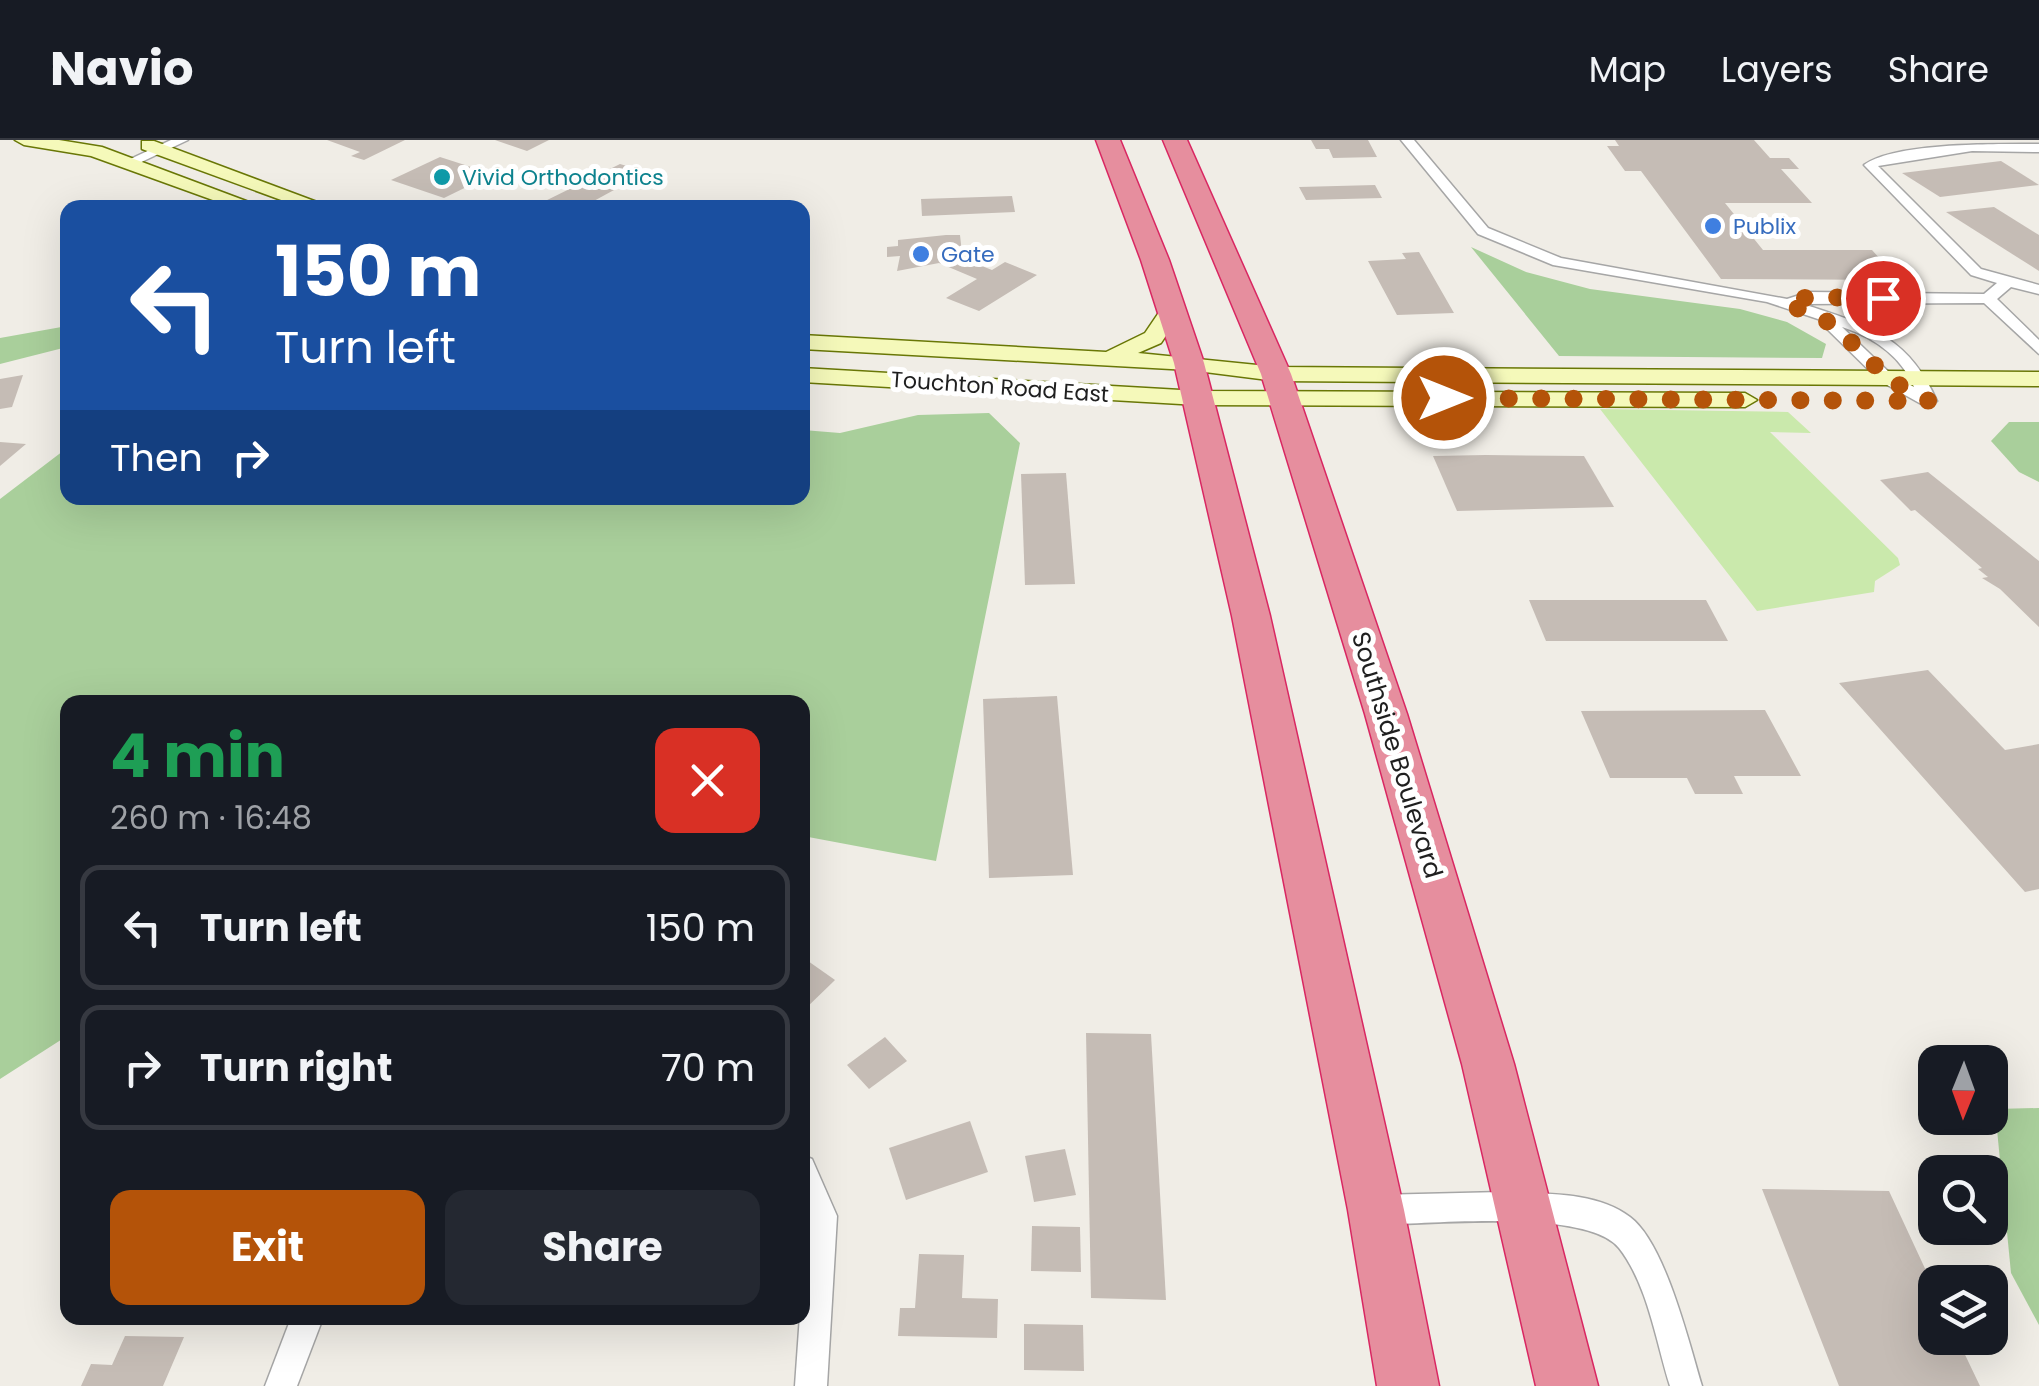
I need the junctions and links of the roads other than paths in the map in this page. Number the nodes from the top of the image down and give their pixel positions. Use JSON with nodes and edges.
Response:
{"nodes":[{"id":1,"x":24,"y":140,"type":"edge"},
{"id":2,"x":130,"y":140,"type":"edge"},
{"id":3,"x":182,"y":140,"type":"edge"},
{"id":4,"x":1108,"y":140,"type":"edge"},
{"id":5,"x":1176,"y":140,"type":"edge"},
{"id":6,"x":1407,"y":140,"type":"edge"},
{"id":7,"x":2039,"y":148,"type":"edge"},
{"id":8,"x":161,"y":149,"type":"junction"},
{"id":9,"x":130,"y":162,"type":"junction"},
{"id":10,"x":233,"y":200,"type":"edge"},
{"id":11,"x":301,"y":200,"type":"edge"},
{"id":12,"x":2006,"y":283,"type":"junction"},
{"id":13,"x":2039,"y":290,"type":"edge"},
{"id":14,"x":1988,"y":299,"type":"junction"},
{"id":15,"x":1786,"y":304,"type":"junction"},
{"id":16,"x":1172,"y":310,"type":"junction"},
{"id":17,"x":1823,"y":318,"type":"junction"},
{"id":18,"x":810,"y":343,"type":"edge"},
{"id":19,"x":843,"y":345,"type":"junction"},
{"id":20,"x":2039,"y":349,"type":"edge"},
{"id":21,"x":810,"y":354,"type":"edge"},
{"id":22,"x":1105,"y":358,"type":"junction"},
{"id":23,"x":810,"y":376,"type":"edge"},
{"id":24,"x":1886,"y":378,"type":"junction"},
{"id":25,"x":2039,"y":379,"type":"edge"},
{"id":26,"x":1194,"y":381,"type":"junction"},
{"id":27,"x":937,"y":384,"type":"junction"},
{"id":28,"x":1281,"y":386,"type":"junction"},
{"id":29,"x":1924,"y":390,"type":"junction"},
{"id":30,"x":2039,"y":401,"type":"edge"},
{"id":31,"x":810,"y":1188,"type":"edge"},
{"id":32,"x":1376,"y":1210,"type":"junction"},
{"id":33,"x":1523,"y":1210,"type":"junction"},
{"id":34,"x":304,"y":1325,"type":"edge"},
{"id":35,"x":281,"y":1386,"type":"edge"},
{"id":36,"x":812,"y":1386,"type":"edge"},
{"id":37,"x":1408,"y":1386,"type":"edge"},
{"id":38,"x":1567,"y":1386,"type":"edge"},
{"id":39,"x":1686,"y":1386,"type":"edge"}],
"edges":[{"from":1,"to":9,"type":"street"},
{"from":2,"to":8,"type":"street"},
{"from":3,"to":8,"type":"street"},
{"from":4,"to":16,"type":"highway"},
{"from":5,"to":28,"type":"highway","name":"Southside Boulevard"},
{"from":6,"to":15,"type":"street"},
{"from":7,"to":12,"type":"street"},
{"from":8,"to":9,"type":"street"},
{"from":8,"to":11,"type":"street"},
{"from":9,"to":10,"type":"street"},
{"from":12,"to":13,"type":"street"},
{"from":12,"to":14,"type":"street"},
{"from":14,"to":15,"type":"street"},
{"from":14,"to":20,"type":"street"},
{"from":15,"to":17,"type":"street"},
{"from":16,"to":22,"type":"street"},
{"from":16,"to":26,"type":"highway"},
{"from":17,"to":24,"type":"street"},
{"from":17,"to":29,"type":"street"},
{"from":18,"to":19,"type":"street","name":"Touchton Road East"},
{"from":19,"to":21,"type":"street"},
{"from":19,"to":22,"type":"street","name":"Touchton Road East"},
{"from":19,"to":27,"type":"street"},
{"from":22,"to":26,"type":"street","name":"Touchton Road East"},
{"from":23,"to":27,"type":"street","name":"Touchton Road East"},
{"from":24,"to":28,"type":"street"},
{"from":24,"to":29,"type":"street"},
{"from":25,"to":29,"type":"street"},
{"from":26,"to":27,"type":"street","name":"Touchton Road East"},
{"from":26,"to":28,"type":"street"},
{"from":26,"to":28,"type":"street"},
{"from":26,"to":32,"type":"highway"},
{"from":28,"to":29,"type":"street"},
{"from":28,"to":33,"type":"highway","name":"Southside Boulevard"},
{"from":29,"to":30,"type":"street"},
{"from":31,"to":36,"type":"street"},
{"from":32,"to":33,"type":"street"},
{"from":32,"to":37,"type":"highway"},
{"from":33,"to":38,"type":"highway","name":"Southside Boulevard"},
{"from":33,"to":39,"type":"street"},
{"from":34,"to":35,"type":"street"}]}
